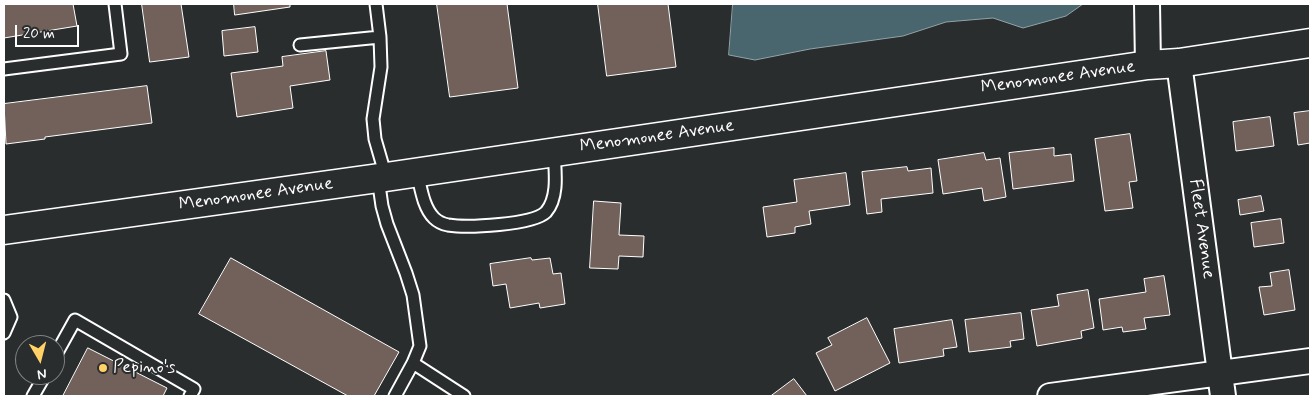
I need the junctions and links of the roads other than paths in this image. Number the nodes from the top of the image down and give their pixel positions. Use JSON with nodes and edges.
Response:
{"nodes":[{"id":1,"x":115,"y":4,"type":"edge"},
{"id":2,"x":376,"y":4,"type":"edge"},
{"id":3,"x":1147,"y":4,"type":"edge"},
{"id":4,"x":380,"y":36,"type":"junction"},
{"id":5,"x":1310,"y":44,"type":"edge"},
{"id":6,"x":300,"y":45,"type":"dead end"},
{"id":7,"x":1179,"y":63,"type":"junction"},
{"id":8,"x":1148,"y":65,"type":"junction"},
{"id":9,"x":4,"y":69,"type":"edge"},
{"id":10,"x":554,"y":152,"type":"junction"},
{"id":11,"x":417,"y":172,"type":"junction"},
{"id":12,"x":382,"y":178,"type":"junction"},
{"id":13,"x":4,"y":230,"type":"edge"},
{"id":14,"x":4,"y":300,"type":"edge"},
{"id":15,"x":4,"y":333,"type":"edge"},
{"id":16,"x":65,"y":338,"type":"edge"},
{"id":17,"x":1310,"y":361,"type":"edge"},
{"id":18,"x":413,"y":363,"type":"junction"},
{"id":19,"x":1220,"y":372,"type":"junction"},
{"id":20,"x":39,"y":385,"type":"edge"},
{"id":21,"x":33,"y":396,"type":"edge"},
{"id":22,"x":190,"y":396,"type":"edge"},
{"id":23,"x":395,"y":396,"type":"edge"},
{"id":24,"x":464,"y":396,"type":"edge"},
{"id":25,"x":1050,"y":396,"type":"edge"},
{"id":26,"x":1223,"y":396,"type":"edge"}],
"edges":[{"from":1,"to":9,"type":"lane"},
{"from":2,"to":4,"type":"lane"},
{"from":3,"to":8,"type":"street"},
{"from":4,"to":6,"type":"lane"},
{"from":4,"to":12,"type":"lane"},
{"from":5,"to":7,"type":"street","name":"Menomonee Avenue"},
{"from":7,"to":8,"type":"street","name":"Menomonee Avenue"},
{"from":7,"to":19,"type":"street","name":"Fleet Avenue"},
{"from":8,"to":10,"type":"street","name":"Menomonee Avenue"},
{"from":10,"to":11,"type":"street","name":"Menomonee Avenue"},
{"from":10,"to":11,"type":"lane"},
{"from":11,"to":12,"type":"street","name":"Menomonee Avenue"},
{"from":12,"to":13,"type":"street","name":"Menomonee Avenue"},
{"from":12,"to":18,"type":"lane"},
{"from":14,"to":15,"type":"lane"},
{"from":16,"to":22,"type":"lane"},
{"from":17,"to":19,"type":"street"},
{"from":18,"to":23,"type":"lane"},
{"from":18,"to":24,"type":"lane"},
{"from":19,"to":25,"type":"street"},
{"from":19,"to":26,"type":"street","name":"Fleet Avenue"},
{"from":20,"to":21,"type":"lane"}]}
